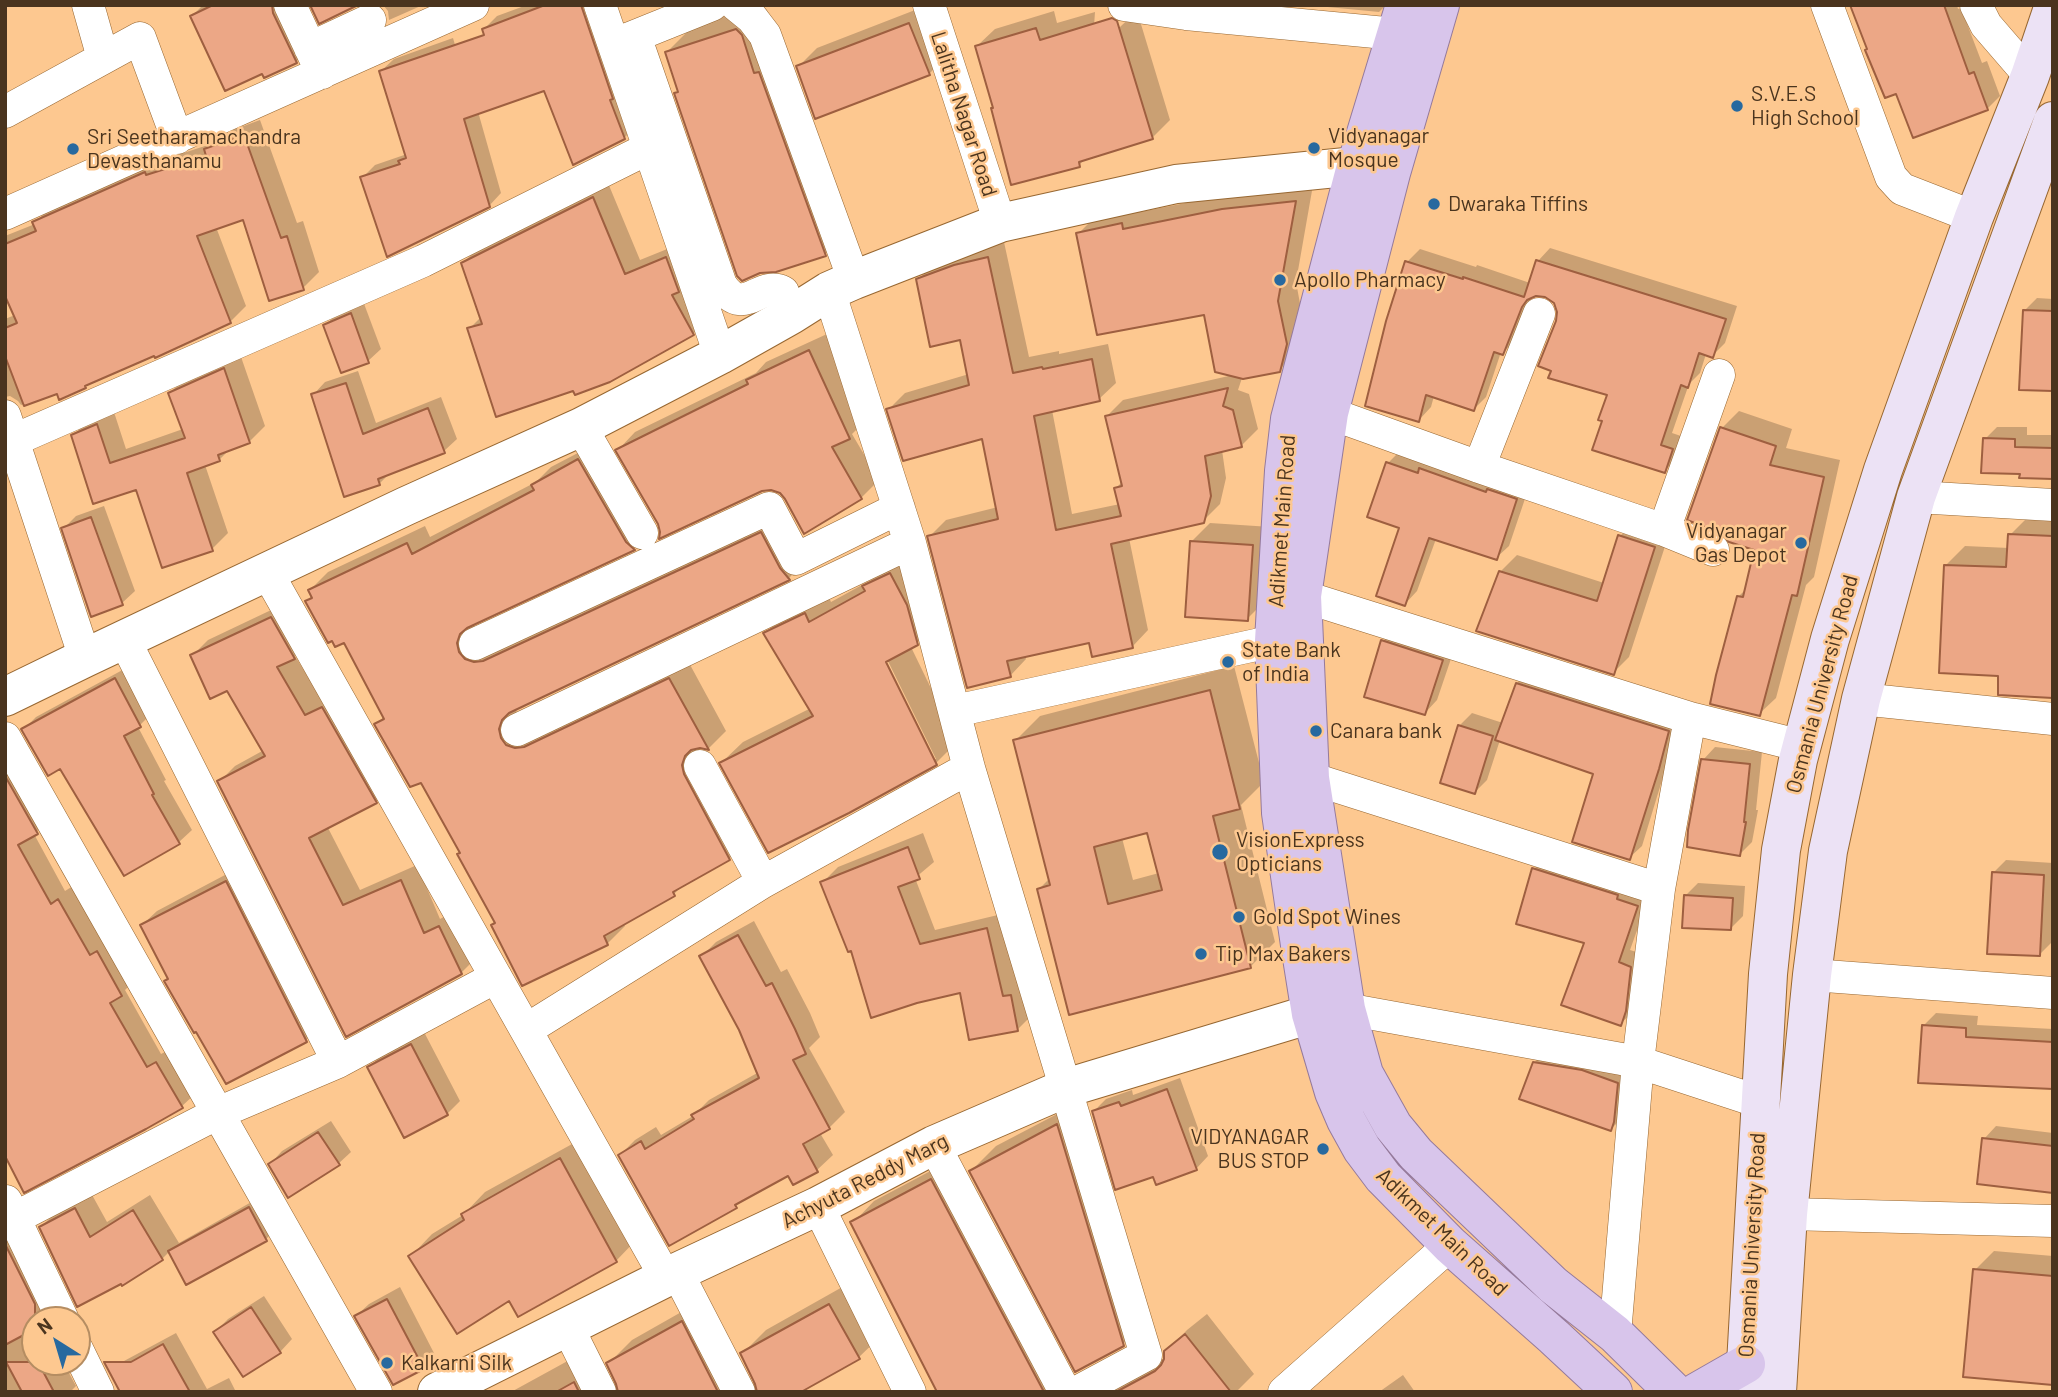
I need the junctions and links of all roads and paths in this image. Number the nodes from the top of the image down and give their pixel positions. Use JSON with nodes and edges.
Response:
{"nodes":[{"id":1,"x":88,"y":5,"type":"edge"},
{"id":2,"x":290,"y":5,"type":"edge"},
{"id":3,"x":600,"y":5,"type":"edge"},
{"id":4,"x":712,"y":5,"type":"edge"},
{"id":5,"x":736,"y":5,"type":"edge"},
{"id":6,"x":929,"y":5,"type":"edge"},
{"id":7,"x":1124,"y":5,"type":"edge"},
{"id":8,"x":1440,"y":5,"type":"edge"},
{"id":9,"x":1827,"y":5,"type":"edge"},
{"id":10,"x":1976,"y":5,"type":"edge"},
{"id":11,"x":461,"y":8,"type":"edge"},
{"id":12,"x":2053,"y":8,"type":"edge"},
{"id":13,"x":1400,"y":19,"type":"edge"},
{"id":14,"x":371,"y":24,"type":"edge"},
{"id":15,"x":625,"y":41,"type":"junction"},
{"id":16,"x":103,"y":58,"type":"junction"},
{"id":17,"x":316,"y":61,"type":"junction"},
{"id":18,"x":2031,"y":76,"type":"junction"},
{"id":19,"x":5,"y":112,"type":"edge"},
{"id":20,"x":177,"y":138,"type":"junction"},
{"id":21,"x":2049,"y":140,"type":"edge"},
{"id":22,"x":649,"y":148,"type":"junction"},
{"id":23,"x":1356,"y":166,"type":"junction"},
{"id":24,"x":5,"y":214,"type":"edge"},
{"id":25,"x":1974,"y":217,"type":"junction"},
{"id":26,"x":1000,"y":223,"type":"junction"},
{"id":27,"x":842,"y":286,"type":"junction"},
{"id":28,"x":1539,"y":314,"type":"dead end"},
{"id":29,"x":791,"y":316,"type":"junction"},
{"id":30,"x":720,"y":355,"type":"junction"},
{"id":31,"x":1719,"y":375,"type":"dead end"},
{"id":32,"x":1329,"y":413,"type":"junction"},
{"id":33,"x":582,"y":426,"type":"junction"},
{"id":34,"x":8,"y":434,"type":"edge"},
{"id":35,"x":1479,"y":467,"type":"junction"},
{"id":36,"x":1916,"y":497,"type":"junction"},
{"id":37,"x":2053,"y":505,"type":"edge"},
{"id":38,"x":899,"y":508,"type":"junction"},
{"id":39,"x":1664,"y":530,"type":"junction"},
{"id":40,"x":642,"y":533,"type":"dead end"},
{"id":41,"x":910,"y":543,"type":"junction"},
{"id":42,"x":1713,"y":550,"type":"dead end"},
{"id":43,"x":267,"y":572,"type":"junction"},
{"id":44,"x":1302,"y":596,"type":"junction"},
{"id":45,"x":124,"y":639,"type":"junction"},
{"id":46,"x":1274,"y":641,"type":"junction"},
{"id":47,"x":475,"y":644,"type":"dead end"},
{"id":48,"x":85,"y":657,"type":"junction"},
{"id":49,"x":5,"y":697,"type":"edge"},
{"id":50,"x":1861,"y":699,"type":"junction"},
{"id":51,"x":955,"y":710,"type":"junction"},
{"id":52,"x":1689,"y":718,"type":"junction"},
{"id":53,"x":2053,"y":719,"type":"edge"},
{"id":54,"x":517,"y":730,"type":"dead end"},
{"id":55,"x":5,"y":738,"type":"edge"},
{"id":56,"x":1802,"y":746,"type":"junction"},
{"id":57,"x":700,"y":766,"type":"dead end"},
{"id":58,"x":969,"y":768,"type":"junction"},
{"id":59,"x":1310,"y":778,"type":"junction"},
{"id":60,"x":763,"y":882,"type":"junction"},
{"id":61,"x":1658,"y":889,"type":"junction"},
{"id":62,"x":1812,"y":975,"type":"junction"},
{"id":63,"x":496,"y":977,"type":"junction"},
{"id":64,"x":2053,"y":993,"type":"edge"},
{"id":65,"x":1328,"y":1011,"type":"junction"},
{"id":66,"x":526,"y":1030,"type":"junction"},
{"id":67,"x":338,"y":1062,"type":"junction"},
{"id":68,"x":1638,"y":1062,"type":"junction"},
{"id":69,"x":1066,"y":1088,"type":"junction"},
{"id":70,"x":1760,"y":1102,"type":"junction"},
{"id":71,"x":218,"y":1113,"type":"junction"},
{"id":72,"x":934,"y":1145,"type":"junction"},
{"id":73,"x":818,"y":1206,"type":"junction"},
{"id":74,"x":8,"y":1214,"type":"edge"},
{"id":75,"x":1788,"y":1214,"type":"junction"},
{"id":76,"x":2053,"y":1221,"type":"edge"},
{"id":77,"x":1450,"y":1245,"type":"junction"},
{"id":78,"x":671,"y":1275,"type":"junction"},
{"id":79,"x":56,"y":1306,"type":"edge"},
{"id":80,"x":567,"y":1326,"type":"junction"},
{"id":81,"x":1615,"y":1334,"type":"junction"},
{"id":82,"x":90,"y":1376,"type":"edge"},
{"id":83,"x":1744,"y":1378,"type":"edge"},
{"id":84,"x":1598,"y":1387,"type":"edge"},
{"id":85,"x":98,"y":1392,"type":"edge"},
{"id":86,"x":376,"y":1392,"type":"edge"},
{"id":87,"x":437,"y":1392,"type":"edge"},
{"id":88,"x":600,"y":1392,"type":"edge"},
{"id":89,"x":739,"y":1392,"type":"edge"},
{"id":90,"x":910,"y":1392,"type":"edge"},
{"id":91,"x":1065,"y":1392,"type":"edge"},
{"id":92,"x":1077,"y":1392,"type":"edge"},
{"id":93,"x":1284,"y":1392,"type":"edge"},
{"id":94,"x":1674,"y":1392,"type":"edge"},
{"id":95,"x":1697,"y":1392,"type":"edge"},
{"id":96,"x":1777,"y":1392,"type":"edge"}],
"edges":[{"from":1,"to":16,"type":"street"},
{"from":2,"to":17,"type":"street"},
{"from":3,"to":15,"type":"street"},
{"from":4,"to":15,"type":"street"},
{"from":5,"to":27,"type":"street"},
{"from":6,"to":26,"type":"street","name":"Lalitha Nagar Road"},
{"from":7,"to":13,"type":"street"},
{"from":8,"to":32,"type":"main road","name":"Adikmet Main Road"},
{"from":9,"to":25,"type":"street"},
{"from":10,"to":18,"type":"street"},
{"from":11,"to":14,"type":"street"},
{"from":12,"to":18,"type":"main road","name":"Osmania University Road"},
{"from":13,"to":23,"type":"main road","name":"Adikmet Main Road"},
{"from":14,"to":17,"type":"street"},
{"from":15,"to":22,"type":"street"},
{"from":15,"to":29,"type":"street"},
{"from":16,"to":19,"type":"street"},
{"from":16,"to":20,"type":"street"},
{"from":17,"to":20,"type":"street"},
{"from":18,"to":25,"type":"main road","name":"Osmania University Road"},
{"from":20,"to":24,"type":"street"},
{"from":21,"to":36,"type":"main road","name":"Osmania University Road"},
{"from":22,"to":30,"type":"street"},
{"from":22,"to":34,"type":"street"},
{"from":23,"to":26,"type":"street"},
{"from":23,"to":46,"type":"main road","name":"Adikmet Main Road"},
{"from":25,"to":56,"type":"main road","name":"Osmania University Road"},
{"from":26,"to":27,"type":"street"},
{"from":27,"to":29,"type":"street"},
{"from":27,"to":38,"type":"street"},
{"from":28,"to":35,"type":"street"},
{"from":29,"to":30,"type":"street"},
{"from":30,"to":33,"type":"street"},
{"from":31,"to":39,"type":"street"},
{"from":32,"to":35,"type":"street"},
{"from":32,"to":44,"type":"main road","name":"Adikmet Main Road"},
{"from":33,"to":40,"type":"street"},
{"from":33,"to":43,"type":"street"},
{"from":34,"to":48,"type":"street"},
{"from":35,"to":39,"type":"street"},
{"from":36,"to":37,"type":"street"},
{"from":36,"to":50,"type":"main road","name":"Osmania University Road"},
{"from":38,"to":41,"type":"street"},
{"from":38,"to":47,"type":"street"},
{"from":39,"to":42,"type":"street"},
{"from":41,"to":51,"type":"street"},
{"from":41,"to":54,"type":"street"},
{"from":43,"to":45,"type":"street"},
{"from":43,"to":63,"type":"street"},
{"from":44,"to":52,"type":"street"},
{"from":44,"to":59,"type":"main road","name":"Adikmet Main Road"},
{"from":45,"to":48,"type":"street"},
{"from":45,"to":67,"type":"street"},
{"from":46,"to":51,"type":"street"},
{"from":46,"to":65,"type":"main road","name":"Adikmet Main Road"},
{"from":48,"to":49,"type":"street"},
{"from":50,"to":53,"type":"street"},
{"from":50,"to":62,"type":"main road","name":"Osmania University Road"},
{"from":51,"to":58,"type":"street"},
{"from":52,"to":56,"type":"street"},
{"from":52,"to":61,"type":"street"},
{"from":55,"to":71,"type":"street"},
{"from":56,"to":70,"type":"main road","name":"Osmania University Road"},
{"from":57,"to":60,"type":"street"},
{"from":58,"to":60,"type":"street"},
{"from":58,"to":69,"type":"street"},
{"from":59,"to":61,"type":"street"},
{"from":59,"to":65,"type":"main road","name":"Adikmet Main Road"},
{"from":60,"to":66,"type":"street"},
{"from":61,"to":68,"type":"street"},
{"from":62,"to":64,"type":"street"},
{"from":62,"to":75,"type":"main road","name":"Osmania University Road"},
{"from":63,"to":66,"type":"street"},
{"from":63,"to":67,"type":"street"},
{"from":65,"to":68,"type":"street"},
{"from":65,"to":69,"type":"street","name":"Achyuta Reddy Marg"},
{"from":65,"to":77,"type":"main road","name":"Adikmet Main Road"},
{"from":65,"to":81,"type":"main road","name":"Adikmet Main Road"},
{"from":66,"to":78,"type":"street"},
{"from":67,"to":71,"type":"street"},
{"from":68,"to":70,"type":"street"},
{"from":68,"to":81,"type":"street"},
{"from":69,"to":72,"type":"street","name":"Achyuta Reddy Marg"},
{"from":69,"to":92,"type":"street"},
{"from":70,"to":83,"type":"main road","name":"Osmania University Road"},
{"from":71,"to":74,"type":"street"},
{"from":71,"to":86,"type":"street"},
{"from":72,"to":73,"type":"street","name":"Achyuta Reddy Marg"},
{"from":72,"to":91,"type":"street"},
{"from":73,"to":78,"type":"street","name":"Achyuta Reddy Marg"},
{"from":73,"to":90,"type":"street"},
{"from":74,"to":79,"type":"street"},
{"from":75,"to":76,"type":"street"},
{"from":75,"to":96,"type":"main road","name":"Osmania University Road"},
{"from":77,"to":84,"type":"main road","name":"Adikmet Main Road"},
{"from":77,"to":93,"type":"street"},
{"from":78,"to":80,"type":"street","name":"Achyuta Reddy Marg"},
{"from":78,"to":89,"type":"street"},
{"from":80,"to":87,"type":"street","name":"Achyuta Reddy Marg"},
{"from":80,"to":88,"type":"street"},
{"from":81,"to":94,"type":"main road","name":"Adikmet Main Road"},
{"from":82,"to":85,"type":"street"},
{"from":83,"to":95,"type":"main road"}]}
